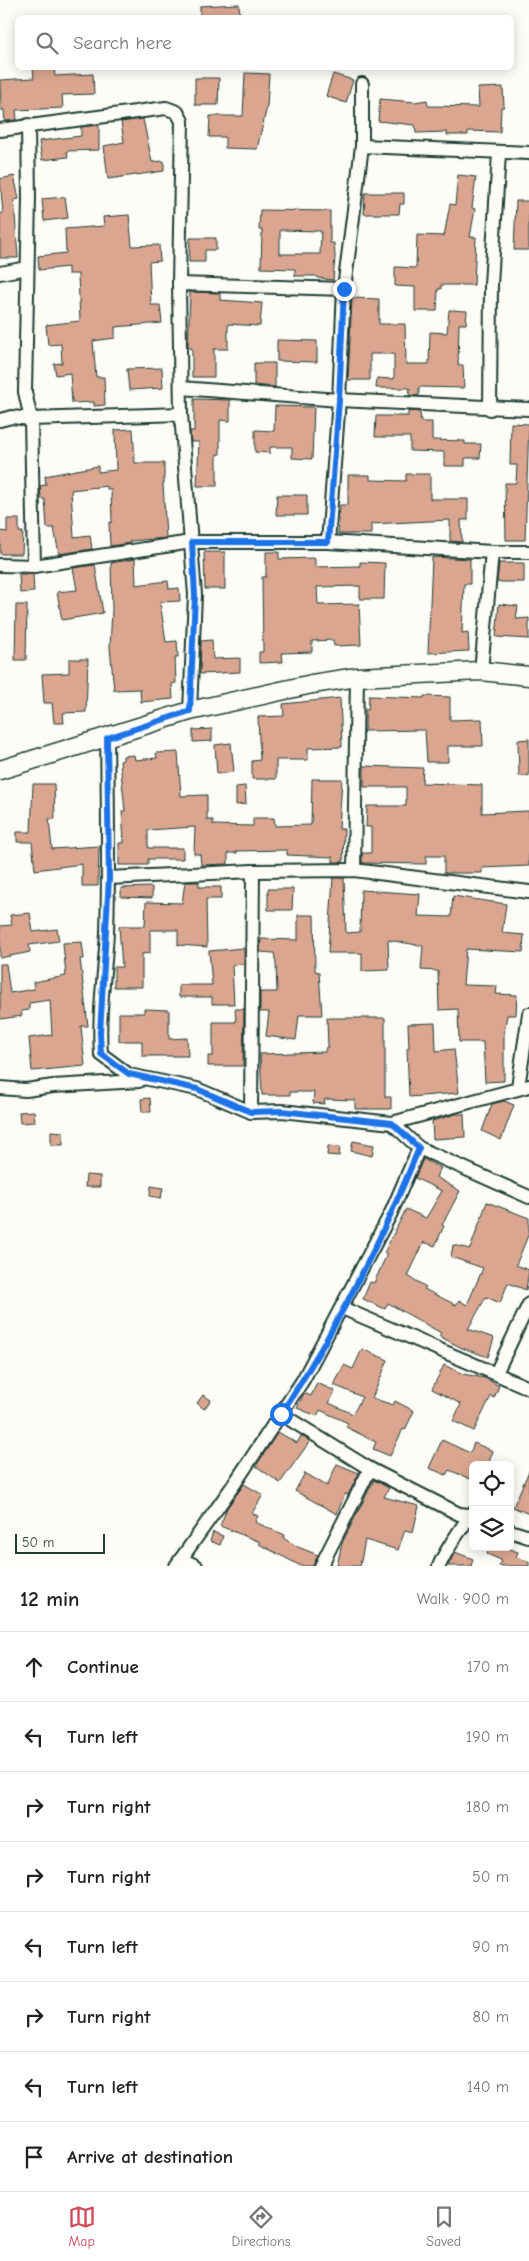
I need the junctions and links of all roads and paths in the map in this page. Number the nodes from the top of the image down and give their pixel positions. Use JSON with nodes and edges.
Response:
{"nodes":[{"id":1,"x":362,"y":84,"type":"dead end"},
{"id":2,"x":28,"y":125,"type":"junction"},
{"id":3,"x":0,"y":130,"type":"edge"},
{"id":4,"x":362,"y":146,"type":"junction"},
{"id":5,"x":499,"y":153,"type":"junction"},
{"id":6,"x":529,"y":154,"type":"edge"},
{"id":7,"x":27,"y":268,"type":"junction"},
{"id":8,"x":0,"y":273,"type":"edge"},
{"id":9,"x":179,"y":284,"type":"junction"},
{"id":10,"x":344,"y":289,"type":"junction"},
{"id":11,"x":181,"y":388,"type":"junction"},
{"id":12,"x":339,"y":400,"type":"junction"},
{"id":13,"x":490,"y":409,"type":"junction"},
{"id":14,"x":529,"y":409,"type":"edge"},
{"id":15,"x":181,"y":414,"type":"junction"},
{"id":16,"x":31,"y":419,"type":"junction"},
{"id":17,"x":0,"y":420,"type":"edge"},
{"id":18,"x":192,"y":542,"type":"junction"},
{"id":19,"x":328,"y":542,"type":"junction"},
{"id":20,"x":492,"y":552,"type":"junction"},
{"id":21,"x":529,"y":552,"type":"edge"},
{"id":22,"x":0,"y":565,"type":"edge"},
{"id":23,"x":34,"y":566,"type":"junction"},
{"id":24,"x":481,"y":671,"type":"junction"},
{"id":25,"x":529,"y":676,"type":"edge"},
{"id":26,"x":357,"y":677,"type":"junction"},
{"id":27,"x":190,"y":711,"type":"junction"},
{"id":28,"x":107,"y":738,"type":"junction"},
{"id":29,"x":0,"y":770,"type":"edge"},
{"id":30,"x":354,"y":870,"type":"junction"},
{"id":31,"x":253,"y":871,"type":"junction"},
{"id":32,"x":109,"y":878,"type":"junction"},
{"id":33,"x":529,"y":892,"type":"edge"},
{"id":34,"x":529,"y":1014,"type":"edge"},
{"id":35,"x":160,"y":1080,"type":"junction"},
{"id":36,"x":524,"y":1086,"type":"edge"},
{"id":37,"x":0,"y":1088,"type":"edge"},
{"id":38,"x":251,"y":1112,"type":"junction"},
{"id":39,"x":392,"y":1123,"type":"junction"},
{"id":40,"x":419,"y":1148,"type":"junction"},
{"id":41,"x":529,"y":1197,"type":"edge"},
{"id":42,"x":529,"y":1304,"type":"edge"},
{"id":43,"x":342,"y":1308,"type":"junction"},
{"id":44,"x":496,"y":1372,"type":"junction"},
{"id":45,"x":529,"y":1388,"type":"edge"},
{"id":46,"x":281,"y":1414,"type":"junction"},
{"id":47,"x":370,"y":1469,"type":"junction"},
{"id":48,"x":469,"y":1516,"type":"edge"},
{"id":49,"x":469,"y":1519,"type":"edge"},
{"id":50,"x":514,"y":1532,"type":"edge"},
{"id":51,"x":529,"y":1537,"type":"edge"},
{"id":52,"x":178,"y":1562,"type":"edge"},
{"id":53,"x":196,"y":1566,"type":"edge"},
{"id":54,"x":321,"y":1566,"type":"edge"},
{"id":55,"x":439,"y":1566,"type":"edge"}],
"edges":[{"from":1,"to":4,"type":"street"},
{"from":2,"to":3,"type":"street"},
{"from":2,"to":7,"type":"street"},
{"from":2,"to":9,"type":"street"},
{"from":4,"to":5,"type":"street"},
{"from":4,"to":10,"type":"street"},
{"from":5,"to":6,"type":"street"},
{"from":5,"to":13,"type":"street"},
{"from":7,"to":8,"type":"street"},
{"from":7,"to":16,"type":"street"},
{"from":9,"to":10,"type":"street"},
{"from":9,"to":11,"type":"street"},
{"from":10,"to":12,"type":"street"},
{"from":11,"to":12,"type":"street"},
{"from":11,"to":15,"type":"street"},
{"from":12,"to":13,"type":"street"},
{"from":12,"to":19,"type":"street"},
{"from":13,"to":14,"type":"street"},
{"from":15,"to":16,"type":"street"},
{"from":15,"to":18,"type":"street"},
{"from":16,"to":17,"type":"street"},
{"from":16,"to":23,"type":"street"},
{"from":18,"to":19,"type":"street"},
{"from":18,"to":23,"type":"street"},
{"from":18,"to":27,"type":"street"},
{"from":19,"to":20,"type":"street"},
{"from":20,"to":21,"type":"street"},
{"from":20,"to":24,"type":"street"},
{"from":22,"to":23,"type":"street"},
{"from":24,"to":25,"type":"main road"},
{"from":24,"to":26,"type":"main road"},
{"from":26,"to":27,"type":"main road"},
{"from":26,"to":30,"type":"street"},
{"from":27,"to":28,"type":"main road"},
{"from":28,"to":29,"type":"main road"},
{"from":28,"to":32,"type":"street"},
{"from":30,"to":31,"type":"street"},
{"from":30,"to":33,"type":"street"},
{"from":31,"to":32,"type":"street"},
{"from":31,"to":38,"type":"street"},
{"from":32,"to":35,"type":"street"},
{"from":34,"to":36,"type":"street"},
{"from":35,"to":37,"type":"street"},
{"from":35,"to":38,"type":"street"},
{"from":36,"to":39,"type":"street"},
{"from":38,"to":39,"type":"street"},
{"from":39,"to":40,"type":"street"},
{"from":40,"to":41,"type":"street"},
{"from":40,"to":43,"type":"street"},
{"from":42,"to":44,"type":"street"},
{"from":43,"to":44,"type":"street"},
{"from":43,"to":46,"type":"street"},
{"from":44,"to":45,"type":"street"},
{"from":46,"to":47,"type":"street"},
{"from":46,"to":52,"type":"street"},
{"from":47,"to":48,"type":"street"},
{"from":47,"to":54,"type":"street"},
{"from":49,"to":55,"type":"street"},
{"from":50,"to":51,"type":"street"},
{"from":52,"to":53,"type":"street"}]}
